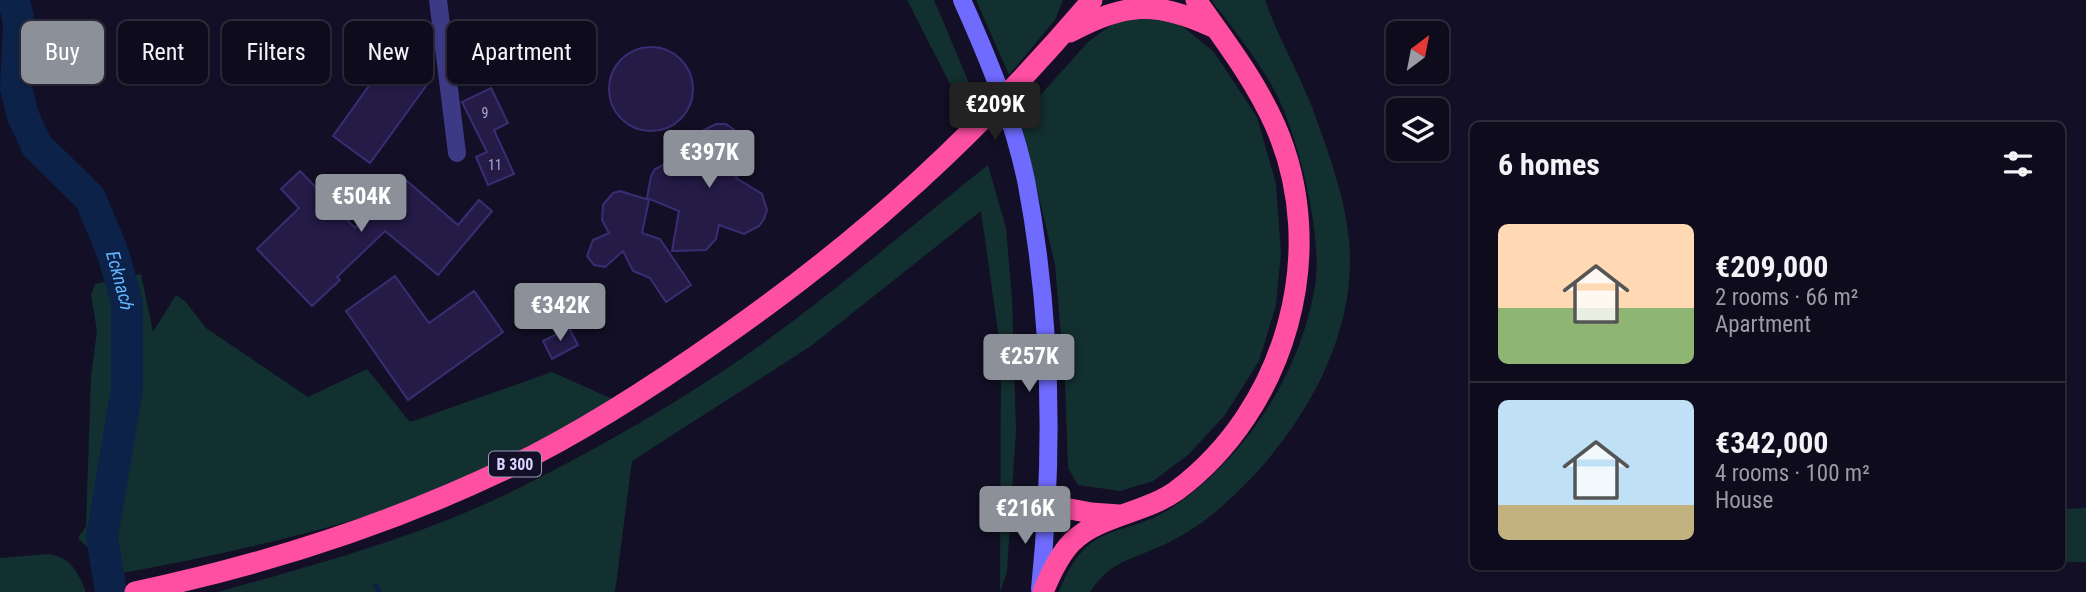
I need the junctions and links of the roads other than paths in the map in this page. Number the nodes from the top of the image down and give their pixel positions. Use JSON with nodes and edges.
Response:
{"nodes":[{"id":1,"x":438,"y":0,"type":"edge"},
{"id":2,"x":961,"y":0,"type":"edge"},
{"id":3,"x":1074,"y":0,"type":"edge"},
{"id":4,"x":1092,"y":0,"type":"edge"},
{"id":5,"x":1196,"y":0,"type":"edge"},
{"id":6,"x":1217,"y":29,"type":"junction"},
{"id":7,"x":1062,"y":36,"type":"junction"},
{"id":8,"x":457,"y":153,"type":"dead end"},
{"id":9,"x":1049,"y":505,"type":"junction"},
{"id":10,"x":1125,"y":515,"type":"junction"},
{"id":11,"x":144,"y":590,"type":"edge"},
{"id":12,"x":1042,"y":592,"type":"edge"}],
"edges":[{"from":1,"to":8,"type":"street"},
{"from":2,"to":9,"type":"main road"},
{"from":3,"to":7,"type":"highway"},
{"from":4,"to":7,"type":"highway","number":"B 300"},
{"from":5,"to":6,"type":"highway"},
{"from":6,"to":7,"type":"highway"},
{"from":6,"to":10,"type":"highway"},
{"from":7,"to":11,"type":"highway","number":"B 300"},
{"from":9,"to":10,"type":"highway"},
{"from":9,"to":12,"type":"main road"},
{"from":10,"to":12,"type":"highway"}]}
